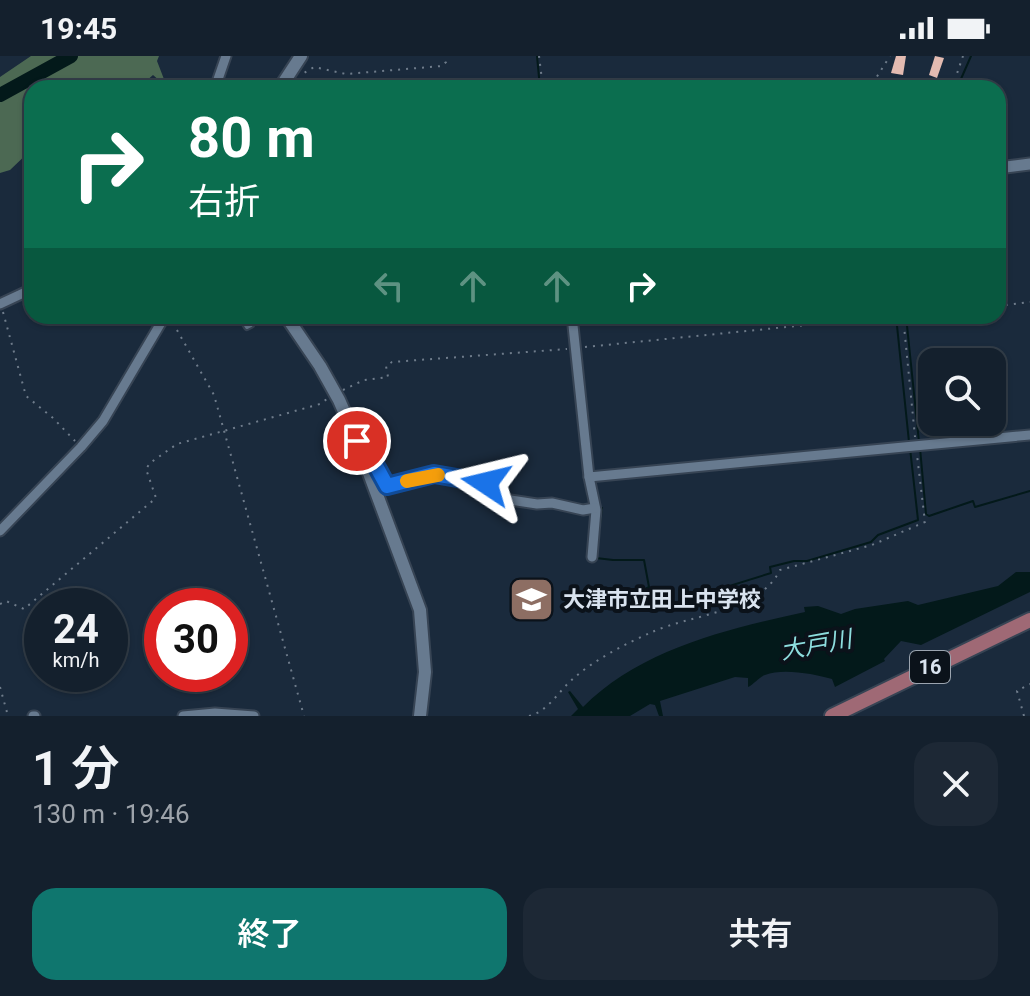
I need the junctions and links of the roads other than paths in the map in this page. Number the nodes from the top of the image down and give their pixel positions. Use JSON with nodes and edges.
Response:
{"nodes":[{"id":1,"x":226,"y":56,"type":"edge"},
{"id":2,"x":301,"y":56,"type":"edge"},
{"id":3,"x":218,"y":80,"type":"edge"},
{"id":4,"x":285,"y":80,"type":"edge"},
{"id":5,"x":1030,"y":164,"type":"edge"},
{"id":6,"x":1006,"y":167,"type":"edge"},
{"id":7,"x":24,"y":292,"type":"edge"},
{"id":8,"x":0,"y":302,"type":"edge"},
{"id":9,"x":161,"y":324,"type":"edge"},
{"id":10,"x":245,"y":324,"type":"edge"},
{"id":11,"x":291,"y":324,"type":"edge"},
{"id":12,"x":573,"y":324,"type":"edge"},
{"id":13,"x":251,"y":325,"type":"dead end"},
{"id":14,"x":1030,"y":435,"type":"edge"},
{"id":15,"x":357,"y":441,"type":"junction"},
{"id":16,"x":589,"y":477,"type":"junction"},
{"id":17,"x":595,"y":508,"type":"junction"},
{"id":18,"x":0,"y":531,"type":"edge"},
{"id":19,"x":592,"y":557,"type":"dead end"},
{"id":20,"x":1030,"y":620,"type":"edge"},
{"id":21,"x":183,"y":716,"type":"edge"},
{"id":22,"x":254,"y":716,"type":"edge"},
{"id":23,"x":420,"y":716,"type":"edge"},
{"id":24,"x":832,"y":716,"type":"edge"}],
"edges":[{"from":1,"to":3,"type":"street"},
{"from":2,"to":4,"type":"main road"},
{"from":5,"to":6,"type":"street"},
{"from":7,"to":8,"type":"street"},
{"from":9,"to":18,"type":"street"},
{"from":10,"to":13,"type":"lane"},
{"from":11,"to":15,"type":"main road"},
{"from":12,"to":16,"type":"street"},
{"from":14,"to":16,"type":"street"},
{"from":15,"to":17,"type":"street"},
{"from":15,"to":23,"type":"main road"},
{"from":16,"to":17,"type":"street"},
{"from":17,"to":19,"type":"street"},
{"from":20,"to":24,"type":"main road","number":"16"},
{"from":21,"to":22,"type":"street"}]}
